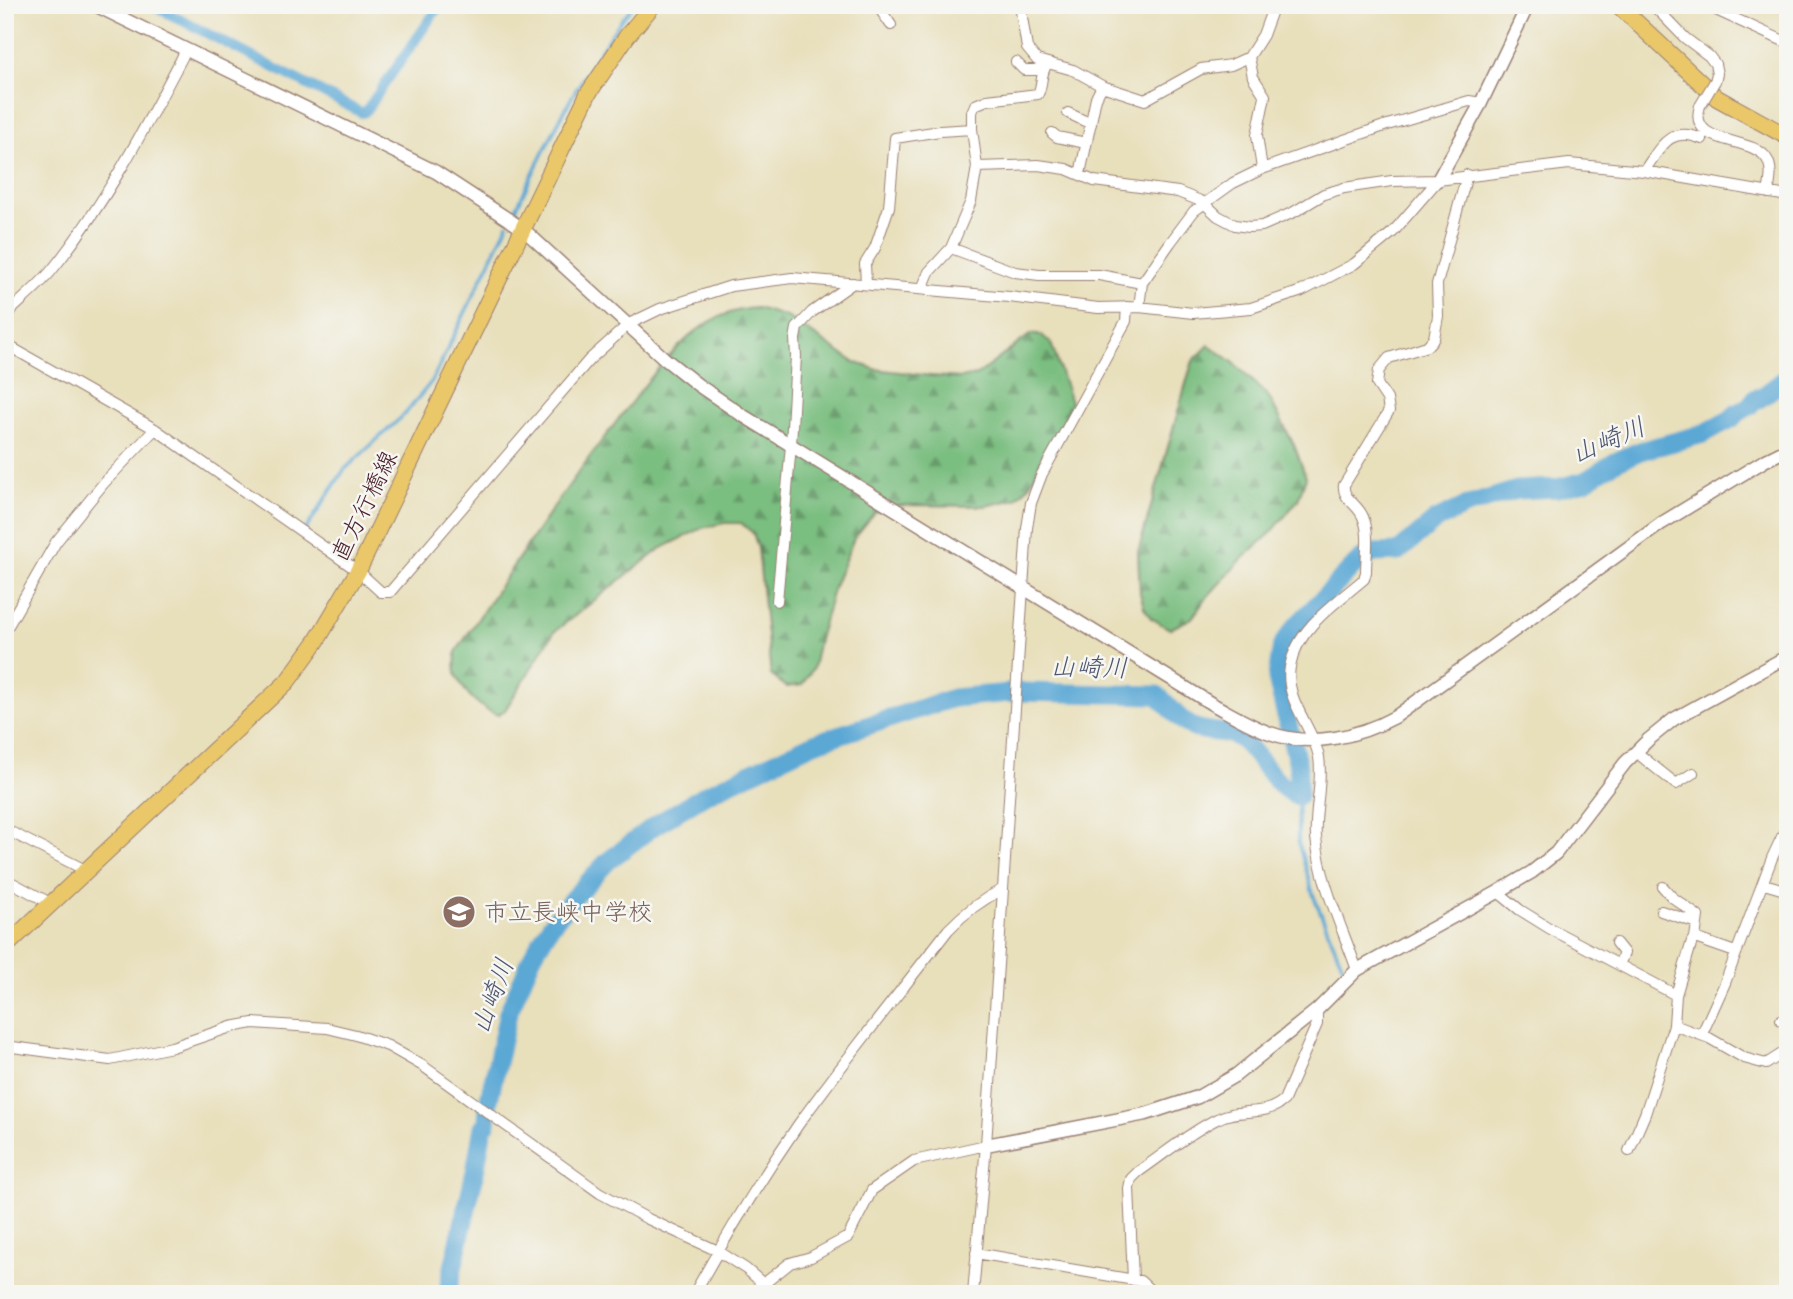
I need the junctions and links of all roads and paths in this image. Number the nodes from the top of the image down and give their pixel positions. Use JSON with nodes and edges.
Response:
{"nodes":[{"id":1,"x":95,"y":5,"type":"edge"},
{"id":2,"x":653,"y":5,"type":"edge"},
{"id":3,"x":877,"y":5,"type":"edge"},
{"id":4,"x":1020,"y":5,"type":"edge"},
{"id":5,"x":1274,"y":5,"type":"edge"},
{"id":6,"x":1528,"y":5,"type":"edge"},
{"id":7,"x":1618,"y":5,"type":"edge"},
{"id":8,"x":1653,"y":5,"type":"edge"},
{"id":9,"x":1705,"y":5,"type":"edge"},
{"id":10,"x":891,"y":25,"type":"dead end"},
{"id":11,"x":1788,"y":44,"type":"edge"},
{"id":12,"x":187,"y":50,"type":"junction"},
{"id":13,"x":1249,"y":57,"type":"junction"},
{"id":14,"x":1016,"y":62,"type":"dead end"},
{"id":15,"x":1045,"y":67,"type":"junction"},
{"id":16,"x":1102,"y":86,"type":"junction"},
{"id":17,"x":1481,"y":103,"type":"junction"},
{"id":18,"x":1068,"y":113,"type":"dead end"},
{"id":19,"x":1091,"y":124,"type":"junction"},
{"id":20,"x":972,"y":129,"type":"junction"},
{"id":21,"x":1052,"y":133,"type":"dead end"},
{"id":22,"x":1788,"y":137,"type":"edge"},
{"id":23,"x":1702,"y":139,"type":"dead end"},
{"id":24,"x":1086,"y":143,"type":"junction"},
{"id":25,"x":977,"y":167,"type":"junction"},
{"id":26,"x":1262,"y":169,"type":"junction"},
{"id":27,"x":1644,"y":172,"type":"junction"},
{"id":28,"x":1080,"y":174,"type":"junction"},
{"id":29,"x":1468,"y":175,"type":"junction"},
{"id":30,"x":1438,"y":180,"type":"junction"},
{"id":31,"x":1769,"y":193,"type":"junction"},
{"id":32,"x":1788,"y":195,"type":"edge"},
{"id":33,"x":1203,"y":202,"type":"junction"},
{"id":34,"x":523,"y":229,"type":"junction"},
{"id":35,"x":951,"y":248,"type":"junction"},
{"id":36,"x":853,"y":283,"type":"junction"},
{"id":37,"x":1142,"y":283,"type":"junction"},
{"id":38,"x":866,"y":284,"type":"junction"},
{"id":39,"x":922,"y":289,"type":"junction"},
{"id":40,"x":1127,"y":307,"type":"junction"},
{"id":41,"x":1139,"y":307,"type":"junction"},
{"id":42,"x":5,"y":316,"type":"edge"},
{"id":43,"x":629,"y":324,"type":"junction"},
{"id":44,"x":5,"y":344,"type":"edge"},
{"id":45,"x":155,"y":429,"type":"junction"},
{"id":46,"x":790,"y":445,"type":"junction"},
{"id":47,"x":1788,"y":449,"type":"edge"},
{"id":48,"x":358,"y":571,"type":"junction"},
{"id":49,"x":1023,"y":588,"type":"junction"},
{"id":50,"x":776,"y":601,"type":"dead end"},
{"id":51,"x":5,"y":631,"type":"edge"},
{"id":52,"x":1788,"y":656,"type":"edge"},
{"id":53,"x":1312,"y":740,"type":"junction"},
{"id":54,"x":1636,"y":752,"type":"junction"},
{"id":55,"x":1693,"y":773,"type":"dead end"},
{"id":56,"x":1788,"y":824,"type":"edge"},
{"id":57,"x":5,"y":829,"type":"edge"},
{"id":58,"x":87,"y":871,"type":"junction"},
{"id":59,"x":5,"y":880,"type":"edge"},
{"id":60,"x":1763,"y":884,"type":"junction"},
{"id":61,"x":1663,"y":887,"type":"dead end"},
{"id":62,"x":1003,"y":889,"type":"junction"},
{"id":63,"x":1788,"y":891,"type":"edge"},
{"id":64,"x":1498,"y":892,"type":"junction"},
{"id":65,"x":52,"y":904,"type":"junction"},
{"id":66,"x":1661,"y":911,"type":"dead end"},
{"id":67,"x":1697,"y":923,"type":"junction"},
{"id":68,"x":9,"y":938,"type":"edge"},
{"id":69,"x":1695,"y":938,"type":"junction"},
{"id":70,"x":1616,"y":943,"type":"dead end"},
{"id":71,"x":1735,"y":952,"type":"junction"},
{"id":72,"x":1619,"y":965,"type":"junction"},
{"id":73,"x":1357,"y":970,"type":"junction"},
{"id":74,"x":1676,"y":995,"type":"junction"},
{"id":75,"x":1317,"y":1010,"type":"junction"},
{"id":76,"x":1674,"y":1025,"type":"junction"},
{"id":77,"x":1702,"y":1034,"type":"junction"},
{"id":78,"x":5,"y":1045,"type":"edge"},
{"id":79,"x":1788,"y":1049,"type":"edge"},
{"id":80,"x":986,"y":1145,"type":"junction"},
{"id":81,"x":1629,"y":1151,"type":"dead end"},
{"id":82,"x":718,"y":1251,"type":"junction"},
{"id":83,"x":976,"y":1253,"type":"junction"},
{"id":84,"x":1133,"y":1280,"type":"junction"},
{"id":85,"x":761,"y":1290,"type":"edge"},
{"id":86,"x":694,"y":1294,"type":"edge"},
{"id":87,"x":973,"y":1294,"type":"edge"},
{"id":88,"x":1154,"y":1294,"type":"edge"}],
"edges":[{"from":1,"to":12,"type":"street"},
{"from":2,"to":34,"type":"main road","name":"直方行橋線"},
{"from":3,"to":10,"type":"street"},
{"from":4,"to":15,"type":"street"},
{"from":5,"to":13,"type":"street"},
{"from":6,"to":17,"type":"street"},
{"from":7,"to":22,"type":"main road"},
{"from":8,"to":31,"type":"street","bridge":true},
{"from":9,"to":11,"type":"street"},
{"from":12,"to":34,"type":"street"},
{"from":12,"to":42,"type":"street"},
{"from":13,"to":16,"type":"street"},
{"from":13,"to":26,"type":"street"},
{"from":14,"to":15,"type":"street"},
{"from":15,"to":16,"type":"street"},
{"from":15,"to":20,"type":"street"},
{"from":16,"to":19,"type":"street"},
{"from":17,"to":26,"type":"street"},
{"from":17,"to":30,"type":"street"},
{"from":18,"to":19,"type":"street"},
{"from":19,"to":24,"type":"street"},
{"from":20,"to":25,"type":"street"},
{"from":20,"to":38,"type":"street"},
{"from":21,"to":24,"type":"street"},
{"from":23,"to":27,"type":"street"},
{"from":24,"to":28,"type":"street"},
{"from":25,"to":28,"type":"street"},
{"from":25,"to":35,"type":"street"},
{"from":26,"to":33,"type":"street"},
{"from":27,"to":29,"type":"street"},
{"from":27,"to":31,"type":"street"},
{"from":28,"to":33,"type":"street"},
{"from":29,"to":30,"type":"street"},
{"from":29,"to":53,"type":"street"},
{"from":30,"to":33,"type":"street"},
{"from":30,"to":41,"type":"street"},
{"from":31,"to":32,"type":"street"},
{"from":33,"to":37,"type":"street"},
{"from":34,"to":43,"type":"street"},
{"from":34,"to":48,"type":"main road","name":"直方行橋線"},
{"from":35,"to":37,"type":"street"},
{"from":35,"to":39,"type":"street"},
{"from":36,"to":38,"type":"street"},
{"from":36,"to":43,"type":"street"},
{"from":36,"to":46,"type":"street"},
{"from":37,"to":41,"type":"street"},
{"from":38,"to":39,"type":"street"},
{"from":39,"to":40,"type":"street"},
{"from":40,"to":41,"type":"street"},
{"from":40,"to":49,"type":"street"},
{"from":43,"to":46,"type":"street"},
{"from":43,"to":48,"type":"street"},
{"from":44,"to":45,"type":"street"},
{"from":45,"to":48,"type":"street"},
{"from":45,"to":51,"type":"street"},
{"from":46,"to":49,"type":"street"},
{"from":46,"to":50,"type":"street"},
{"from":47,"to":53,"type":"street"},
{"from":48,"to":58,"type":"main road","name":"直方行橋線"},
{"from":49,"to":53,"type":"street"},
{"from":49,"to":62,"type":"street"},
{"from":52,"to":54,"type":"street"},
{"from":53,"to":73,"type":"street"},
{"from":54,"to":55,"type":"street"},
{"from":54,"to":64,"type":"street"},
{"from":56,"to":60,"type":"street"},
{"from":57,"to":58,"type":"street"},
{"from":58,"to":65,"type":"main road","name":"直方行橋線"},
{"from":59,"to":65,"type":"street"},
{"from":60,"to":63,"type":"street"},
{"from":60,"to":71,"type":"street"},
{"from":61,"to":67,"type":"street"},
{"from":62,"to":80,"type":"street"},
{"from":62,"to":82,"type":"street"},
{"from":64,"to":72,"type":"street"},
{"from":64,"to":73,"type":"street"},
{"from":65,"to":68,"type":"main road","name":"直方行橋線"},
{"from":66,"to":67,"type":"street"},
{"from":67,"to":69,"type":"street"},
{"from":69,"to":71,"type":"street"},
{"from":69,"to":74,"type":"street"},
{"from":70,"to":72,"type":"street"},
{"from":71,"to":77,"type":"street"},
{"from":72,"to":74,"type":"street"},
{"from":73,"to":75,"type":"street"},
{"from":74,"to":76,"type":"street"},
{"from":75,"to":80,"type":"street"},
{"from":75,"to":84,"type":"street"},
{"from":76,"to":77,"type":"street"},
{"from":76,"to":81,"type":"street"},
{"from":77,"to":79,"type":"street"},
{"from":78,"to":82,"type":"street"},
{"from":80,"to":83,"type":"street"},
{"from":80,"to":85,"type":"street"},
{"from":82,"to":85,"type":"street"},
{"from":82,"to":86,"type":"street"},
{"from":83,"to":84,"type":"street"},
{"from":83,"to":87,"type":"street"},
{"from":84,"to":88,"type":"street"}]}
